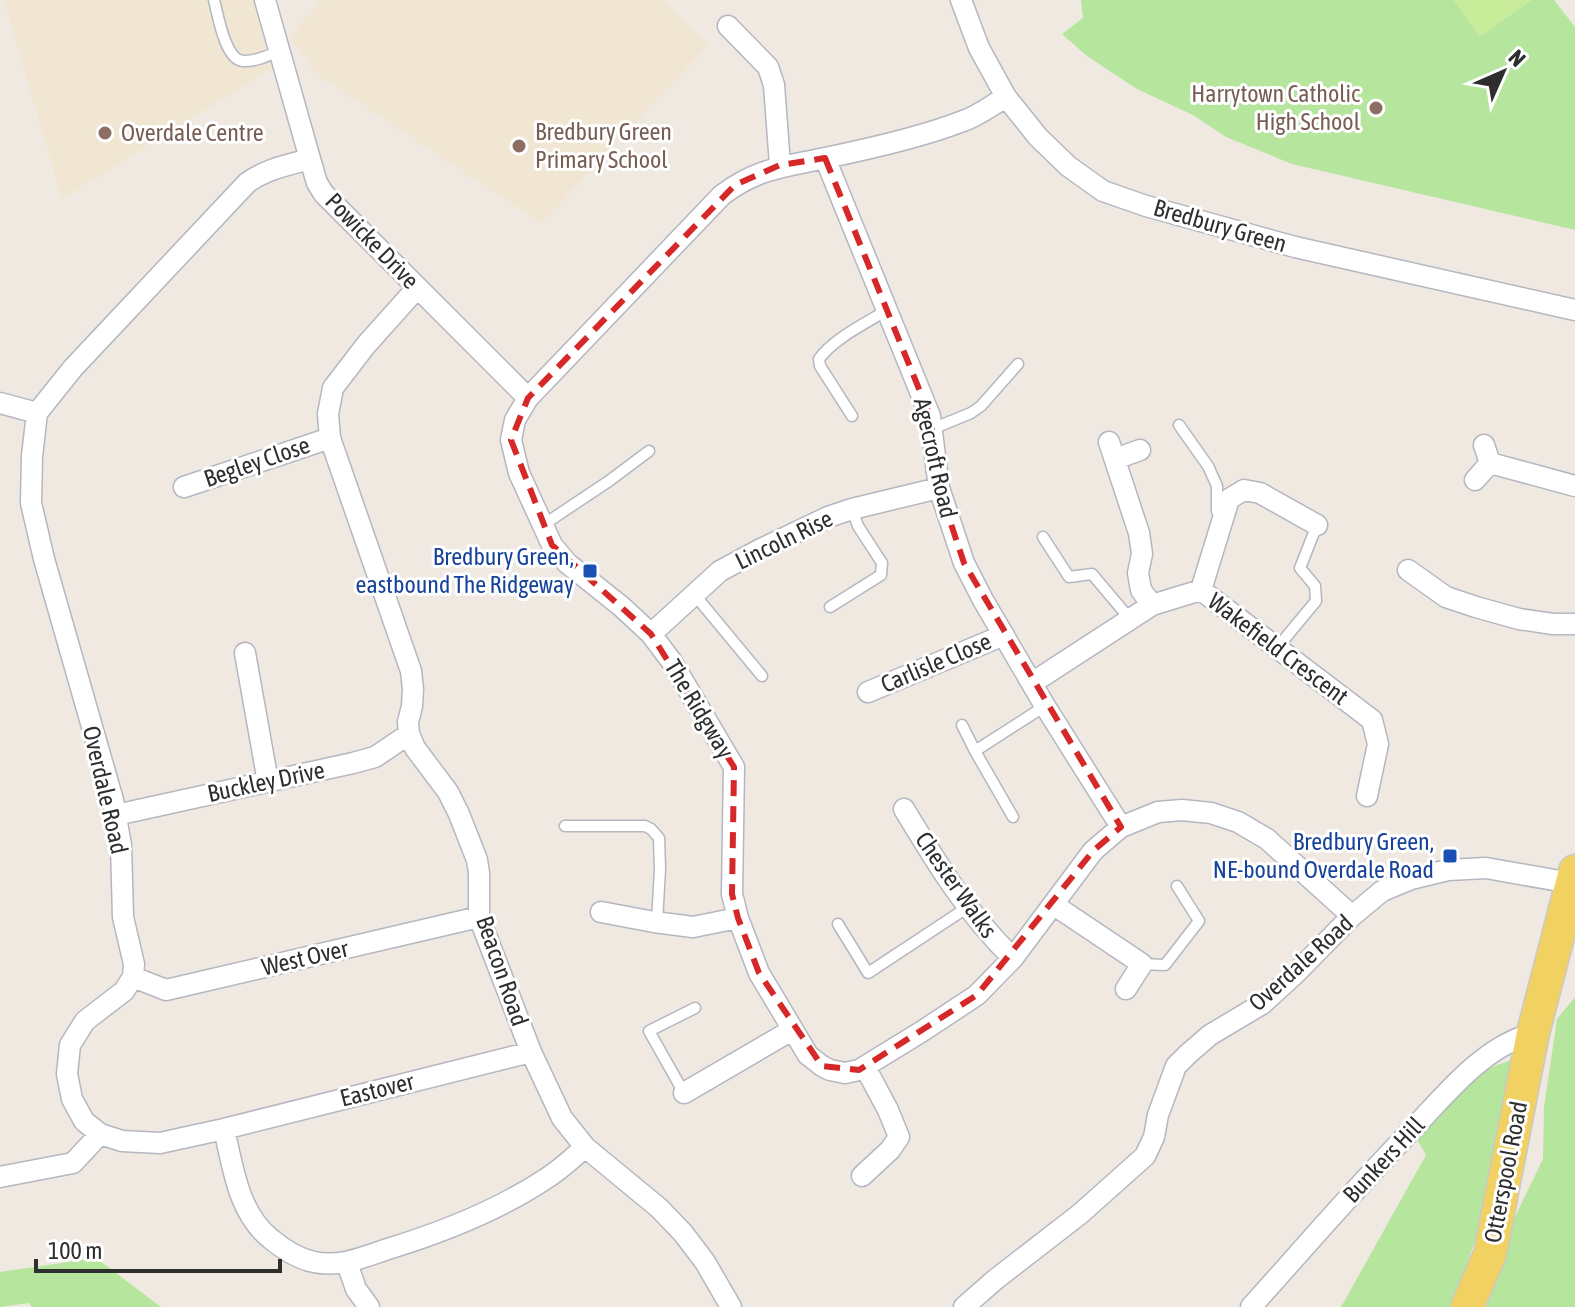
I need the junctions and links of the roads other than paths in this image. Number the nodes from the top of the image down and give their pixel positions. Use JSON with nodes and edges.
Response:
{"nodes":[{"id":1,"x":214,"y":0,"type":"edge"},
{"id":2,"x":265,"y":0,"type":"edge"},
{"id":3,"x":961,"y":0,"type":"edge"},
{"id":4,"x":728,"y":26,"type":"dead end"},
{"id":5,"x":280,"y":51,"type":"junction"},
{"id":6,"x":1006,"y":97,"type":"junction"},
{"id":7,"x":825,"y":158,"type":"junction"},
{"id":8,"x":310,"y":159,"type":"junction"},
{"id":9,"x":780,"y":165,"type":"junction"},
{"id":10,"x":417,"y":288,"type":"junction"},
{"id":11,"x":887,"y":310,"type":"junction"},
{"id":12,"x":1575,"y":310,"type":"edge"},
{"id":13,"x":1018,"y":364,"type":"dead end"},
{"id":14,"x":528,"y":398,"type":"junction"},
{"id":15,"x":0,"y":403,"type":"edge"},
{"id":16,"x":37,"y":413,"type":"junction"},
{"id":17,"x":852,"y":416,"type":"dead end"},
{"id":18,"x":1179,"y":425,"type":"dead end"},
{"id":19,"x":932,"y":429,"type":"junction"},
{"id":20,"x":330,"y":438,"type":"junction"},
{"id":21,"x":1140,"y":450,"type":"dead end"},
{"id":22,"x":649,"y":451,"type":"dead end"},
{"id":23,"x":1475,"y":480,"type":"dead end"},
{"id":24,"x":1575,"y":486,"type":"edge"},
{"id":25,"x":939,"y":488,"type":"junction"},
{"id":26,"x":194,"y":490,"type":"dead end"},
{"id":27,"x":852,"y":509,"type":"junction"},
{"id":28,"x":1223,"y":518,"type":"junction"},
{"id":29,"x":542,"y":525,"type":"junction"},
{"id":30,"x":1317,"y":525,"type":"joint"},
{"id":31,"x":1043,"y":537,"type":"dead end"},
{"id":32,"x":1408,"y":570,"type":"dead end"},
{"id":33,"x":1201,"y":590,"type":"junction"},
{"id":34,"x":694,"y":594,"type":"junction"},
{"id":35,"x":1152,"y":605,"type":"junction"},
{"id":36,"x":830,"y":607,"type":"dead end"},
{"id":37,"x":1130,"y":619,"type":"junction"},
{"id":38,"x":1575,"y":624,"type":"edge"},
{"id":39,"x":651,"y":634,"type":"junction"},
{"id":40,"x":1004,"y":635,"type":"junction"},
{"id":41,"x":1277,"y":648,"type":"junction"},
{"id":42,"x":245,"y":653,"type":"dead end"},
{"id":43,"x":762,"y":676,"type":"dead end"},
{"id":44,"x":1032,"y":683,"type":"junction"},
{"id":45,"x":868,"y":692,"type":"dead end"},
{"id":46,"x":1045,"y":706,"type":"junction"},
{"id":47,"x":962,"y":725,"type":"dead end"},
{"id":48,"x":409,"y":734,"type":"junction"},
{"id":49,"x":975,"y":751,"type":"junction"},
{"id":50,"x":268,"y":782,"type":"junction"},
{"id":51,"x":1367,"y":796,"type":"dead end"},
{"id":52,"x":904,"y":809,"type":"dead end"},
{"id":53,"x":116,"y":815,"type":"junction"},
{"id":54,"x":1013,"y":817,"type":"dead end"},
{"id":55,"x":565,"y":826,"type":"dead end"},
{"id":56,"x":1121,"y":827,"type":"junction"},
{"id":57,"x":1573,"y":877,"type":"edge"},
{"id":58,"x":1177,"y":886,"type":"dead end"},
{"id":59,"x":1054,"y":905,"type":"junction"},
{"id":60,"x":968,"y":907,"type":"junction"},
{"id":61,"x":601,"y":912,"type":"dead end"},
{"id":62,"x":1352,"y":916,"type":"junction"},
{"id":63,"x":479,"y":917,"type":"junction"},
{"id":64,"x":738,"y":918,"type":"junction"},
{"id":65,"x":657,"y":922,"type":"junction"},
{"id":66,"x":838,"y":924,"type":"dead end"},
{"id":67,"x":1013,"y":958,"type":"junction"},
{"id":68,"x":1142,"y":964,"type":"junction"},
{"id":69,"x":133,"y":977,"type":"junction"},
{"id":70,"x":1126,"y":989,"type":"dead end"},
{"id":71,"x":695,"y":1008,"type":"dead end"},
{"id":72,"x":792,"y":1030,"type":"junction"},
{"id":73,"x":1533,"y":1033,"type":"junction"},
{"id":74,"x":531,"y":1052,"type":"junction"},
{"id":75,"x":865,"y":1067,"type":"junction"},
{"id":76,"x":684,"y":1093,"type":"joint"},
{"id":77,"x":224,"y":1129,"type":"junction"},
{"id":78,"x":100,"y":1134,"type":"junction"},
{"id":79,"x":585,"y":1147,"type":"junction"},
{"id":80,"x":862,"y":1176,"type":"dead end"},
{"id":81,"x":0,"y":1177,"type":"edge"},
{"id":82,"x":347,"y":1263,"type":"junction"},
{"id":83,"x":369,"y":1307,"type":"edge"},
{"id":84,"x":731,"y":1307,"type":"edge"},
{"id":85,"x":964,"y":1307,"type":"edge"},
{"id":86,"x":1251,"y":1307,"type":"edge"},
{"id":87,"x":1467,"y":1307,"type":"edge"}],
"edges":[{"from":1,"to":5,"type":"lane"},
{"from":2,"to":5,"type":"street","name":"Powicke Drive"},
{"from":3,"to":6,"type":"street","name":"Bredbury Green"},
{"from":4,"to":9,"type":"street"},
{"from":5,"to":8,"type":"street","name":"Powicke Drive"},
{"from":6,"to":7,"type":"street","name":"The Ridgway"},
{"from":6,"to":12,"type":"street","name":"Bredbury Green"},
{"from":7,"to":9,"type":"street","name":"The Ridgway"},
{"from":7,"to":11,"type":"street","name":"Agecroft Road"},
{"from":8,"to":10,"type":"street","name":"Powicke Drive"},
{"from":8,"to":16,"type":"street"},
{"from":9,"to":14,"type":"street","name":"The Ridgway"},
{"from":10,"to":14,"type":"street","name":"Powicke Drive"},
{"from":10,"to":20,"type":"street"},
{"from":11,"to":17,"type":"lane"},
{"from":11,"to":19,"type":"street","name":"Agecroft Road"},
{"from":13,"to":19,"type":"lane"},
{"from":14,"to":29,"type":"street","name":"The Ridgway"},
{"from":15,"to":16,"type":"street"},
{"from":16,"to":53,"type":"street","name":"Overdale Road"},
{"from":18,"to":28,"type":"lane"},
{"from":19,"to":25,"type":"street","name":"Agecroft Road"},
{"from":20,"to":26,"type":"street","name":"Begley Close"},
{"from":20,"to":48,"type":"street"},
{"from":21,"to":35,"type":"street"},
{"from":22,"to":29,"type":"lane"},
{"from":23,"to":24,"type":"street"},
{"from":25,"to":27,"type":"street","name":"Lincoln Rise"},
{"from":25,"to":40,"type":"street","name":"Agecroft Road"},
{"from":27,"to":34,"type":"street","name":"Lincoln Rise"},
{"from":27,"to":36,"type":"lane"},
{"from":28,"to":30,"type":"street"},
{"from":28,"to":33,"type":"street"},
{"from":29,"to":39,"type":"street","name":"The Ridgway"},
{"from":30,"to":41,"type":"lane"},
{"from":31,"to":37,"type":"lane"},
{"from":32,"to":38,"type":"street"},
{"from":33,"to":35,"type":"street","name":"Wakefield Crescent"},
{"from":33,"to":41,"type":"street","name":"Wakefield Crescent"},
{"from":34,"to":39,"type":"street","name":"Lincoln Rise"},
{"from":34,"to":43,"type":"lane"},
{"from":35,"to":37,"type":"street","name":"Wakefield Crescent"},
{"from":37,"to":44,"type":"street","name":"Wakefield Crescent"},
{"from":39,"to":64,"type":"street","name":"The Ridgway"},
{"from":40,"to":44,"type":"street","name":"Agecroft Road"},
{"from":40,"to":45,"type":"street","name":"Carlisle Close"},
{"from":41,"to":51,"type":"street","name":"Wakefield Crescent"},
{"from":42,"to":50,"type":"street"},
{"from":44,"to":46,"type":"street","name":"Agecroft Road"},
{"from":46,"to":49,"type":"lane"},
{"from":46,"to":56,"type":"street","name":"Agecroft Road"},
{"from":47,"to":49,"type":"lane"},
{"from":48,"to":50,"type":"street","name":"Buckley Drive"},
{"from":48,"to":63,"type":"street","name":"Beacon Road"},
{"from":49,"to":54,"type":"lane"},
{"from":50,"to":53,"type":"street","name":"Buckley Drive"},
{"from":52,"to":60,"type":"street","name":"Chester Walks"},
{"from":53,"to":69,"type":"street","name":"Overdale Road"},
{"from":55,"to":65,"type":"lane"},
{"from":56,"to":59,"type":"street"},
{"from":56,"to":62,"type":"street"},
{"from":57,"to":62,"type":"street","name":"Overdale Road"},
{"from":57,"to":73,"type":"main road","name":"Otterspool Road"},
{"from":58,"to":68,"type":"lane"},
{"from":59,"to":67,"type":"street"},
{"from":59,"to":68,"type":"street"},
{"from":60,"to":66,"type":"lane"},
{"from":60,"to":67,"type":"street","name":"Chester Walks"},
{"from":61,"to":65,"type":"street"},
{"from":62,"to":85,"type":"street","name":"Overdale Road"},
{"from":63,"to":69,"type":"street","name":"West Over"},
{"from":63,"to":74,"type":"street","name":"Beacon Road"},
{"from":64,"to":65,"type":"street"},
{"from":64,"to":72,"type":"street","name":"The Ridgway"},
{"from":67,"to":75,"type":"street"},
{"from":68,"to":70,"type":"street"},
{"from":69,"to":78,"type":"street"},
{"from":71,"to":76,"type":"lane"},
{"from":72,"to":75,"type":"street","name":"The Ridgway"},
{"from":72,"to":76,"type":"street"},
{"from":73,"to":86,"type":"street","name":"Bunkers Hill"},
{"from":73,"to":87,"type":"main road","name":"Otterspool Road"},
{"from":74,"to":77,"type":"street","name":"Eastover"},
{"from":74,"to":79,"type":"street","name":"Beacon Road"},
{"from":75,"to":80,"type":"street"},
{"from":77,"to":78,"type":"street"},
{"from":77,"to":82,"type":"street"},
{"from":78,"to":81,"type":"street"},
{"from":79,"to":82,"type":"street"},
{"from":79,"to":84,"type":"street","name":"Beacon Road"},
{"from":82,"to":83,"type":"street"}]}
